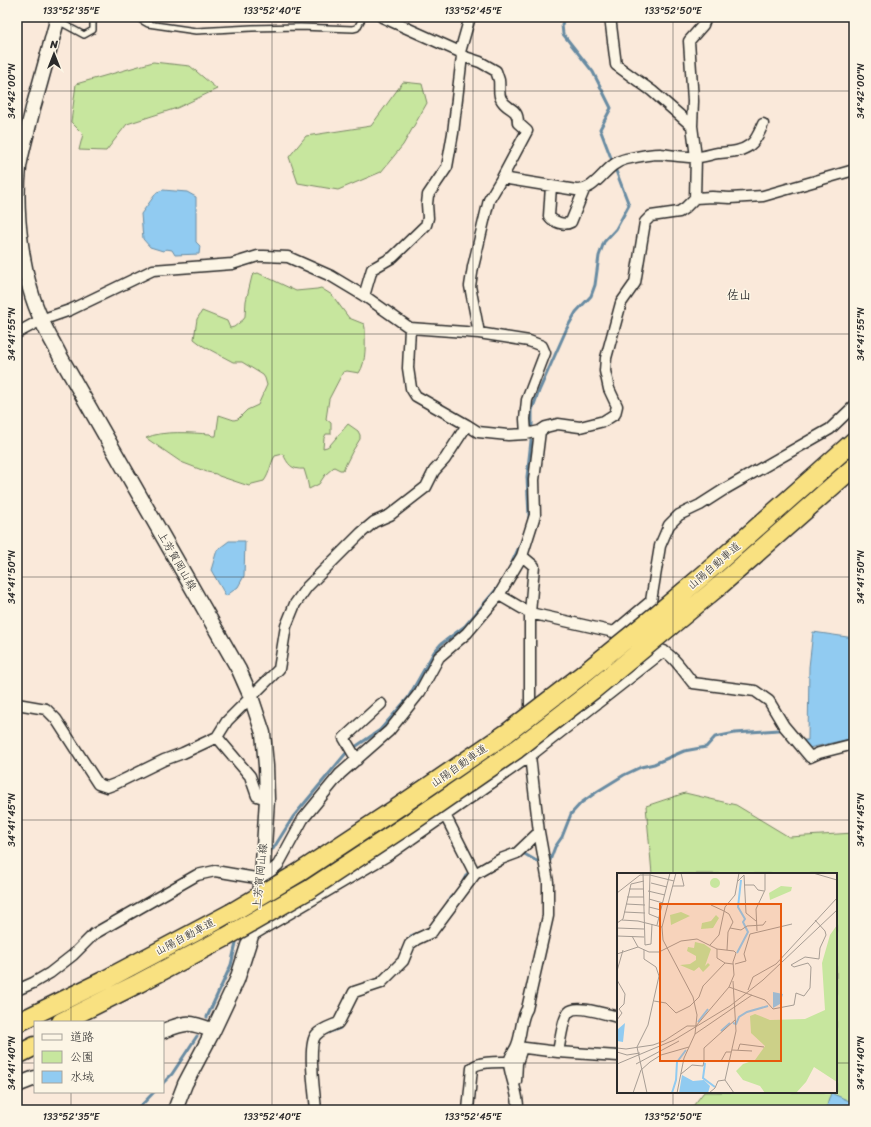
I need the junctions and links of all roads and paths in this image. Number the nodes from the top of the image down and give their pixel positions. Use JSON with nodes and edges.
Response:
{"nodes":[{"id":1,"x":93,"y":17,"type":"edge"},
{"id":2,"x":138,"y":17,"type":"edge"},
{"id":3,"x":363,"y":17,"type":"edge"},
{"id":4,"x":382,"y":17,"type":"edge"},
{"id":5,"x":470,"y":17,"type":"edge"},
{"id":6,"x":610,"y":17,"type":"edge"},
{"id":7,"x":706,"y":17,"type":"edge"},
{"id":8,"x":57,"y":19,"type":"edge"},
{"id":9,"x":461,"y":54,"type":"junction"},
{"id":10,"x":763,"y":124,"type":"dead end"},
{"id":11,"x":692,"y":126,"type":"junction"},
{"id":12,"x":696,"y":157,"type":"junction"},
{"id":13,"x":18,"y":166,"type":"edge"},
{"id":14,"x":854,"y":170,"type":"edge"},
{"id":15,"x":502,"y":178,"type":"junction"},
{"id":16,"x":551,"y":186,"type":"junction"},
{"id":17,"x":584,"y":190,"type":"junction"},
{"id":18,"x":695,"y":198,"type":"junction"},
{"id":19,"x":364,"y":296,"type":"junction"},
{"id":20,"x":41,"y":320,"type":"junction"},
{"id":21,"x":410,"y":328,"type":"junction"},
{"id":22,"x":479,"y":332,"type":"junction"},
{"id":23,"x":17,"y":333,"type":"edge"},
{"id":24,"x":854,"y":406,"type":"edge"},
{"id":25,"x":467,"y":425,"type":"junction"},
{"id":26,"x":540,"y":431,"type":"junction"},
{"id":27,"x":526,"y":434,"type":"junction"},
{"id":28,"x":854,"y":441,"type":"edge"},
{"id":29,"x":854,"y":466,"type":"edge"},
{"id":30,"x":522,"y":556,"type":"junction"},
{"id":31,"x":499,"y":596,"type":"junction"},
{"id":32,"x":530,"y":613,"type":"junction"},
{"id":33,"x":614,"y":632,"type":"junction"},
{"id":34,"x":664,"y":651,"type":"junction"},
{"id":35,"x":251,"y":697,"type":"junction"},
{"id":36,"x":17,"y":704,"type":"edge"},
{"id":37,"x":381,"y":704,"type":"dead end"},
{"id":38,"x":217,"y":737,"type":"junction"},
{"id":39,"x":854,"y":744,"type":"edge"},
{"id":40,"x":530,"y":756,"type":"junction"},
{"id":41,"x":357,"y":760,"type":"junction"},
{"id":42,"x":267,"y":799,"type":"junction"},
{"id":43,"x":446,"y":815,"type":"junction"},
{"id":44,"x":539,"y":832,"type":"junction"},
{"id":45,"x":474,"y":872,"type":"junction"},
{"id":46,"x":262,"y":878,"type":"junction"},
{"id":47,"x":251,"y":936,"type":"junction"},
{"id":48,"x":139,"y":983,"type":"junction"},
{"id":49,"x":17,"y":990,"type":"edge"},
{"id":50,"x":617,"y":1017,"type":"edge"},
{"id":51,"x":20,"y":1020,"type":"edge"},
{"id":52,"x":63,"y":1021,"type":"edge"},
{"id":53,"x":78,"y":1021,"type":"edge"},
{"id":54,"x":164,"y":1031,"type":"edge"},
{"id":55,"x":213,"y":1031,"type":"junction"},
{"id":56,"x":34,"y":1035,"type":"edge"},
{"id":57,"x":17,"y":1043,"type":"edge"},
{"id":58,"x":34,"y":1046,"type":"edge"},
{"id":59,"x":519,"y":1047,"type":"junction"},
{"id":60,"x":558,"y":1052,"type":"junction"},
{"id":61,"x":17,"y":1055,"type":"edge"},
{"id":62,"x":617,"y":1056,"type":"edge"},
{"id":63,"x":508,"y":1062,"type":"junction"},
{"id":64,"x":34,"y":1078,"type":"edge"},
{"id":65,"x":17,"y":1085,"type":"edge"},
{"id":66,"x":516,"y":1088,"type":"junction"},
{"id":67,"x":175,"y":1110,"type":"edge"},
{"id":68,"x":316,"y":1110,"type":"edge"},
{"id":69,"x":468,"y":1110,"type":"edge"},
{"id":70,"x":518,"y":1110,"type":"edge"}],
"edges":[{"from":1,"to":8,"type":"lane"},
{"from":2,"to":3,"type":"lane"},
{"from":4,"to":9,"type":"street"},
{"from":5,"to":9,"type":"street"},
{"from":6,"to":11,"type":"street"},
{"from":7,"to":11,"type":"street"},
{"from":8,"to":13,"type":"main road","name":"上芳賀岡山線"},
{"from":9,"to":15,"type":"street"},
{"from":9,"to":19,"type":"street"},
{"from":10,"to":12,"type":"street"},
{"from":11,"to":12,"type":"street"},
{"from":12,"to":17,"type":"street"},
{"from":12,"to":18,"type":"street"},
{"from":13,"to":20,"type":"main road","name":"上芳賀岡山線"},
{"from":14,"to":18,"type":"street"},
{"from":15,"to":16,"type":"street"},
{"from":15,"to":22,"type":"street"},
{"from":16,"to":17,"type":"street"},
{"from":16,"to":17,"type":"street"},
{"from":18,"to":26,"type":"street"},
{"from":19,"to":20,"type":"street"},
{"from":19,"to":21,"type":"street"},
{"from":20,"to":23,"type":"street"},
{"from":20,"to":35,"type":"main road","name":"上芳賀岡山線"},
{"from":21,"to":22,"type":"street"},
{"from":21,"to":25,"type":"street"},
{"from":22,"to":27,"type":"street"},
{"from":24,"to":33,"type":"street"},
{"from":25,"to":27,"type":"street"},
{"from":25,"to":35,"type":"street"},
{"from":26,"to":27,"type":"street"},
{"from":26,"to":30,"type":"street"},
{"from":28,"to":51,"type":"highway","name":"山陽自動車道","bridge":true},
{"from":29,"to":48,"type":"highway","name":"山陽自動車道","bridge":true},
{"from":30,"to":31,"type":"street"},
{"from":30,"to":32,"type":"street"},
{"from":31,"to":32,"type":"street"},
{"from":31,"to":41,"type":"street"},
{"from":32,"to":33,"type":"street"},
{"from":32,"to":40,"type":"street"},
{"from":33,"to":34,"type":"street"},
{"from":34,"to":39,"type":"street"},
{"from":34,"to":40,"type":"street"},
{"from":35,"to":38,"type":"street"},
{"from":35,"to":42,"type":"main road","name":"上芳賀岡山線"},
{"from":36,"to":38,"type":"street"},
{"from":37,"to":41,"type":"street"},
{"from":38,"to":42,"type":"street"},
{"from":40,"to":43,"type":"street"},
{"from":40,"to":44,"type":"street"},
{"from":41,"to":46,"type":"street"},
{"from":42,"to":46,"type":"main road","name":"上芳賀岡山線"},
{"from":43,"to":45,"type":"street"},
{"from":43,"to":47,"type":"street"},
{"from":44,"to":45,"type":"street"},
{"from":44,"to":59,"type":"street"},
{"from":45,"to":68,"type":"street"},
{"from":46,"to":47,"type":"main road","name":"上芳賀岡山線"},
{"from":46,"to":49,"type":"street"},
{"from":47,"to":55,"type":"main road","name":"上芳賀岡山線"},
{"from":48,"to":52,"type":"highway","name":"山陽自動車道"},
{"from":48,"to":53,"type":"highway"},
{"from":50,"to":60,"type":"street"},
{"from":54,"to":55,"type":"main road"},
{"from":55,"to":67,"type":"main road","name":"上芳賀岡山線"},
{"from":56,"to":57,"type":"highway"},
{"from":58,"to":61,"type":"highway"},
{"from":59,"to":60,"type":"street"},
{"from":59,"to":63,"type":"street"},
{"from":59,"to":66,"type":"street"},
{"from":60,"to":62,"type":"street"},
{"from":63,"to":66,"type":"street"},
{"from":63,"to":69,"type":"street"},
{"from":64,"to":65,"type":"main road"},
{"from":66,"to":70,"type":"street"}]}
